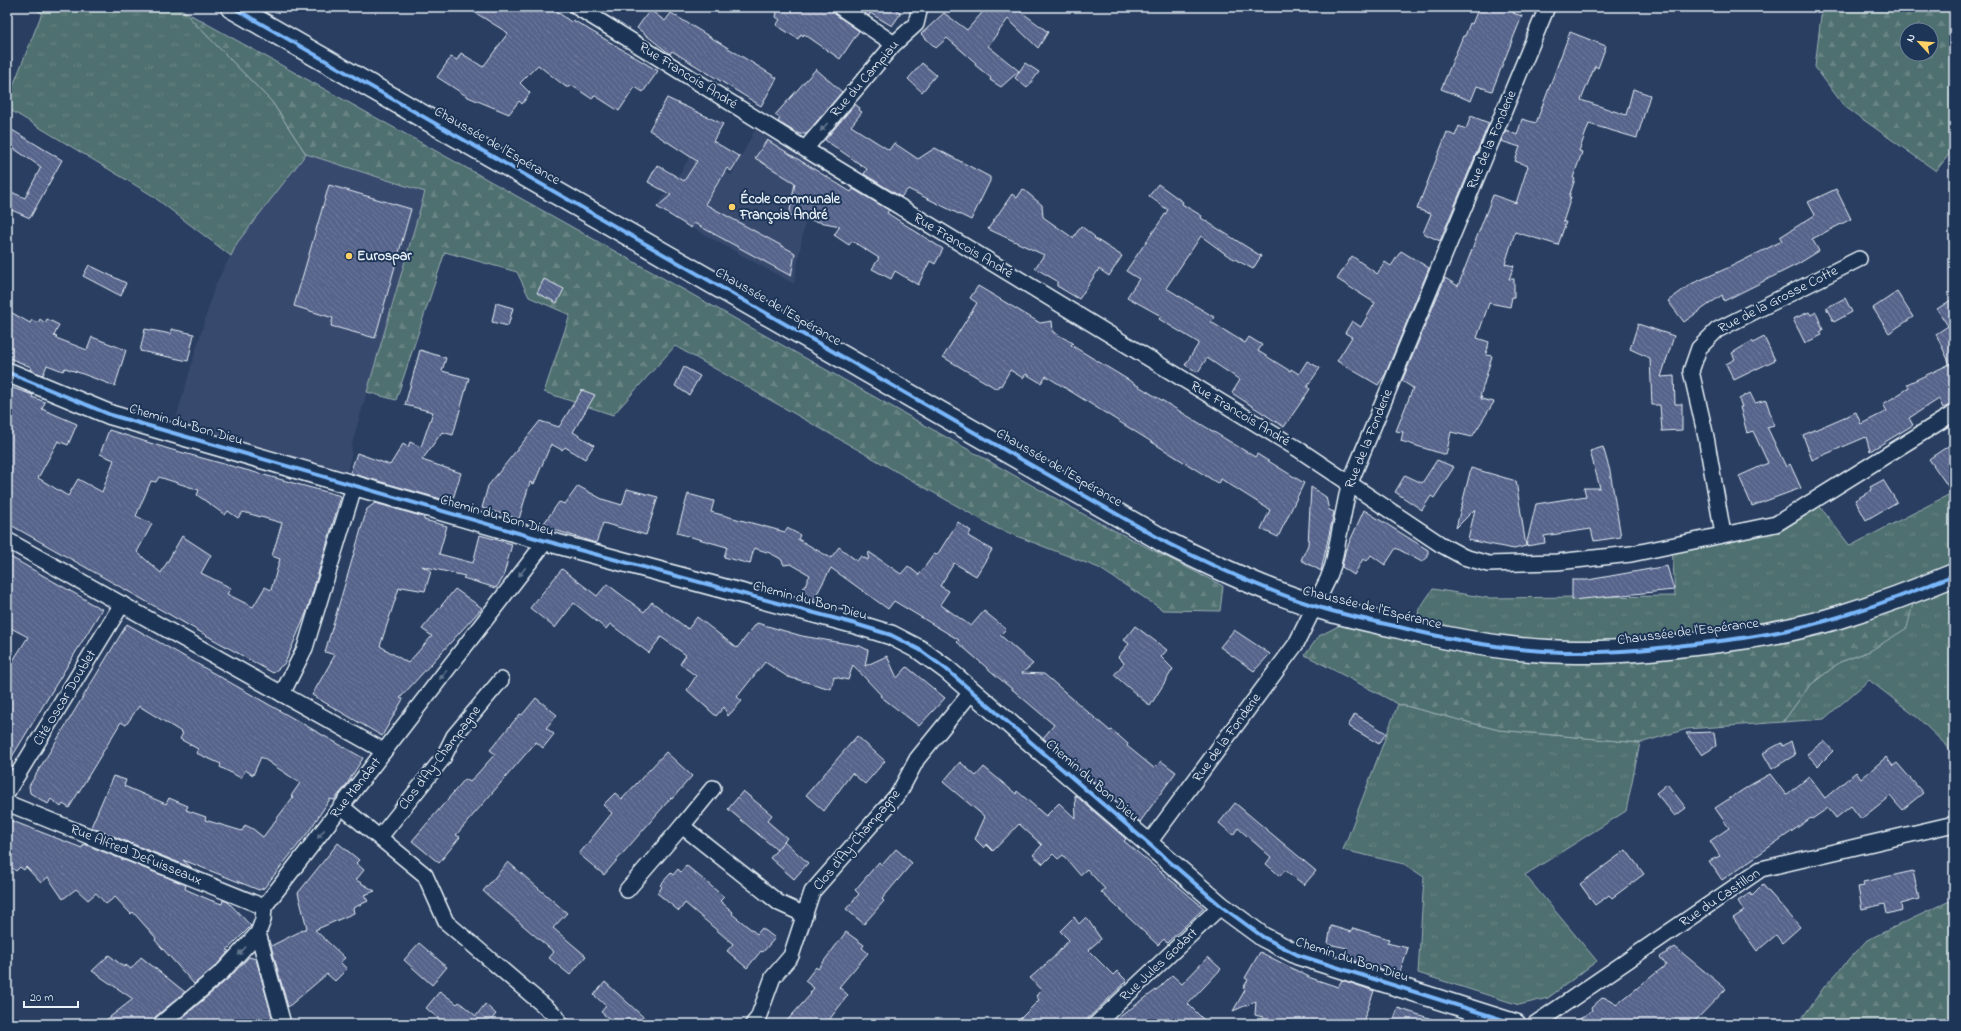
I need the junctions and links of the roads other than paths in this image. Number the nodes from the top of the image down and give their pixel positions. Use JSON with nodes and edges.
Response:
{"nodes":[{"id":1,"x":232,"y":7,"type":"edge"},
{"id":2,"x":577,"y":7,"type":"edge"},
{"id":3,"x":840,"y":7,"type":"edge"},
{"id":4,"x":920,"y":7,"type":"edge"},
{"id":5,"x":1548,"y":7,"type":"edge"},
{"id":6,"x":894,"y":44,"type":"junction"},
{"id":7,"x":805,"y":149,"type":"junction"},
{"id":8,"x":1859,"y":259,"type":"dead end"},
{"id":9,"x":7,"y":372,"type":"edge"},
{"id":10,"x":1954,"y":413,"type":"edge"},
{"id":11,"x":1349,"y":485,"type":"junction"},
{"id":12,"x":354,"y":486,"type":"junction"},
{"id":13,"x":1723,"y":534,"type":"junction"},
{"id":14,"x":7,"y":540,"type":"edge"},
{"id":15,"x":546,"y":541,"type":"junction"},
{"id":16,"x":1954,"y":575,"type":"edge"},
{"id":17,"x":122,"y":604,"type":"junction"},
{"id":18,"x":1314,"y":606,"type":"junction"},
{"id":19,"x":501,"y":680,"type":"dead end"},
{"id":20,"x":973,"y":690,"type":"junction"},
{"id":21,"x":282,"y":694,"type":"junction"},
{"id":22,"x":384,"y":751,"type":"junction"},
{"id":23,"x":713,"y":788,"type":"dead end"},
{"id":24,"x":7,"y":792,"type":"edge"},
{"id":25,"x":7,"y":803,"type":"edge"},
{"id":26,"x":342,"y":807,"type":"junction"},
{"id":27,"x":1954,"y":824,"type":"edge"},
{"id":28,"x":682,"y":826,"type":"junction"},
{"id":29,"x":380,"y":837,"type":"junction"},
{"id":30,"x":1148,"y":844,"type":"junction"},
{"id":31,"x":627,"y":890,"type":"dead end"},
{"id":32,"x":1221,"y":906,"type":"junction"},
{"id":33,"x":264,"y":907,"type":"junction"},
{"id":34,"x":804,"y":915,"type":"junction"},
{"id":35,"x":258,"y":933,"type":"junction"},
{"id":36,"x":161,"y":1024,"type":"edge"},
{"id":37,"x":283,"y":1024,"type":"edge"},
{"id":38,"x":560,"y":1024,"type":"edge"},
{"id":39,"x":753,"y":1024,"type":"edge"},
{"id":40,"x":1096,"y":1024,"type":"edge"},
{"id":41,"x":1516,"y":1024,"type":"edge"},
{"id":42,"x":1535,"y":1024,"type":"edge"}],
"edges":[{"from":1,"to":18,"type":"main road","name":"Chaussée de l'Espérance"},
{"from":2,"to":7,"type":"street","name":"Rue Francois André"},
{"from":3,"to":6,"type":"street"},
{"from":4,"to":6,"type":"street","name":"Rue du Campiau"},
{"from":5,"to":11,"type":"street","name":"Rue de la Fonderie"},
{"from":6,"to":7,"type":"street","name":"Rue du Campiau","one_way":true},
{"from":7,"to":11,"type":"street","name":"Rue Francois André"},
{"from":8,"to":13,"type":"street","name":"Rue de la Grosse Cotte"},
{"from":9,"to":12,"type":"street","name":"Chemin du Bon Dieu"},
{"from":10,"to":13,"type":"street"},
{"from":11,"to":13,"type":"street"},
{"from":11,"to":18,"type":"street","name":"Rue de la Fonderie"},
{"from":12,"to":15,"type":"street","name":"Chemin du Bon Dieu"},
{"from":12,"to":21,"type":"street"},
{"from":14,"to":17,"type":"street"},
{"from":15,"to":20,"type":"street","name":"Chemin du Bon Dieu"},
{"from":15,"to":22,"type":"street","name":"Rue Mandart","one_way":true},
{"from":16,"to":18,"type":"main road","name":"Chaussée de l'Espérance"},
{"from":17,"to":21,"type":"street"},
{"from":17,"to":24,"type":"street","name":"Cité Oscar Doublet"},
{"from":18,"to":30,"type":"street","name":"Rue de la Fonderie"},
{"from":19,"to":29,"type":"street","name":"Clos d'Ay-Champagne"},
{"from":20,"to":30,"type":"street","name":"Chemin du Bon Dieu"},
{"from":20,"to":34,"type":"street","name":"Clos d'Ay-Champagne"},
{"from":21,"to":22,"type":"street"},
{"from":22,"to":26,"type":"street","name":"Rue Mandart"},
{"from":23,"to":28,"type":"street"},
{"from":25,"to":33,"type":"street","name":"Rue Alfred Defuisseaux"},
{"from":26,"to":29,"type":"street"},
{"from":26,"to":33,"type":"street","name":"Rue Mandart","one_way":true},
{"from":27,"to":42,"type":"street","name":"Rue du Castillon"},
{"from":28,"to":31,"type":"street"},
{"from":28,"to":34,"type":"street"},
{"from":29,"to":38,"type":"street"},
{"from":30,"to":32,"type":"street","name":"Chemin du Bon Dieu"},
{"from":32,"to":40,"type":"street","name":"Rue Jules Godart"},
{"from":32,"to":41,"type":"street","name":"Chemin du Bon Dieu"},
{"from":33,"to":35,"type":"street","name":"Rue Mandart"},
{"from":34,"to":39,"type":"street","name":"Clos d'Ay-Champagne"},
{"from":35,"to":36,"type":"street","name":"Rue Mandart","one_way":true},
{"from":35,"to":37,"type":"street"}]}
